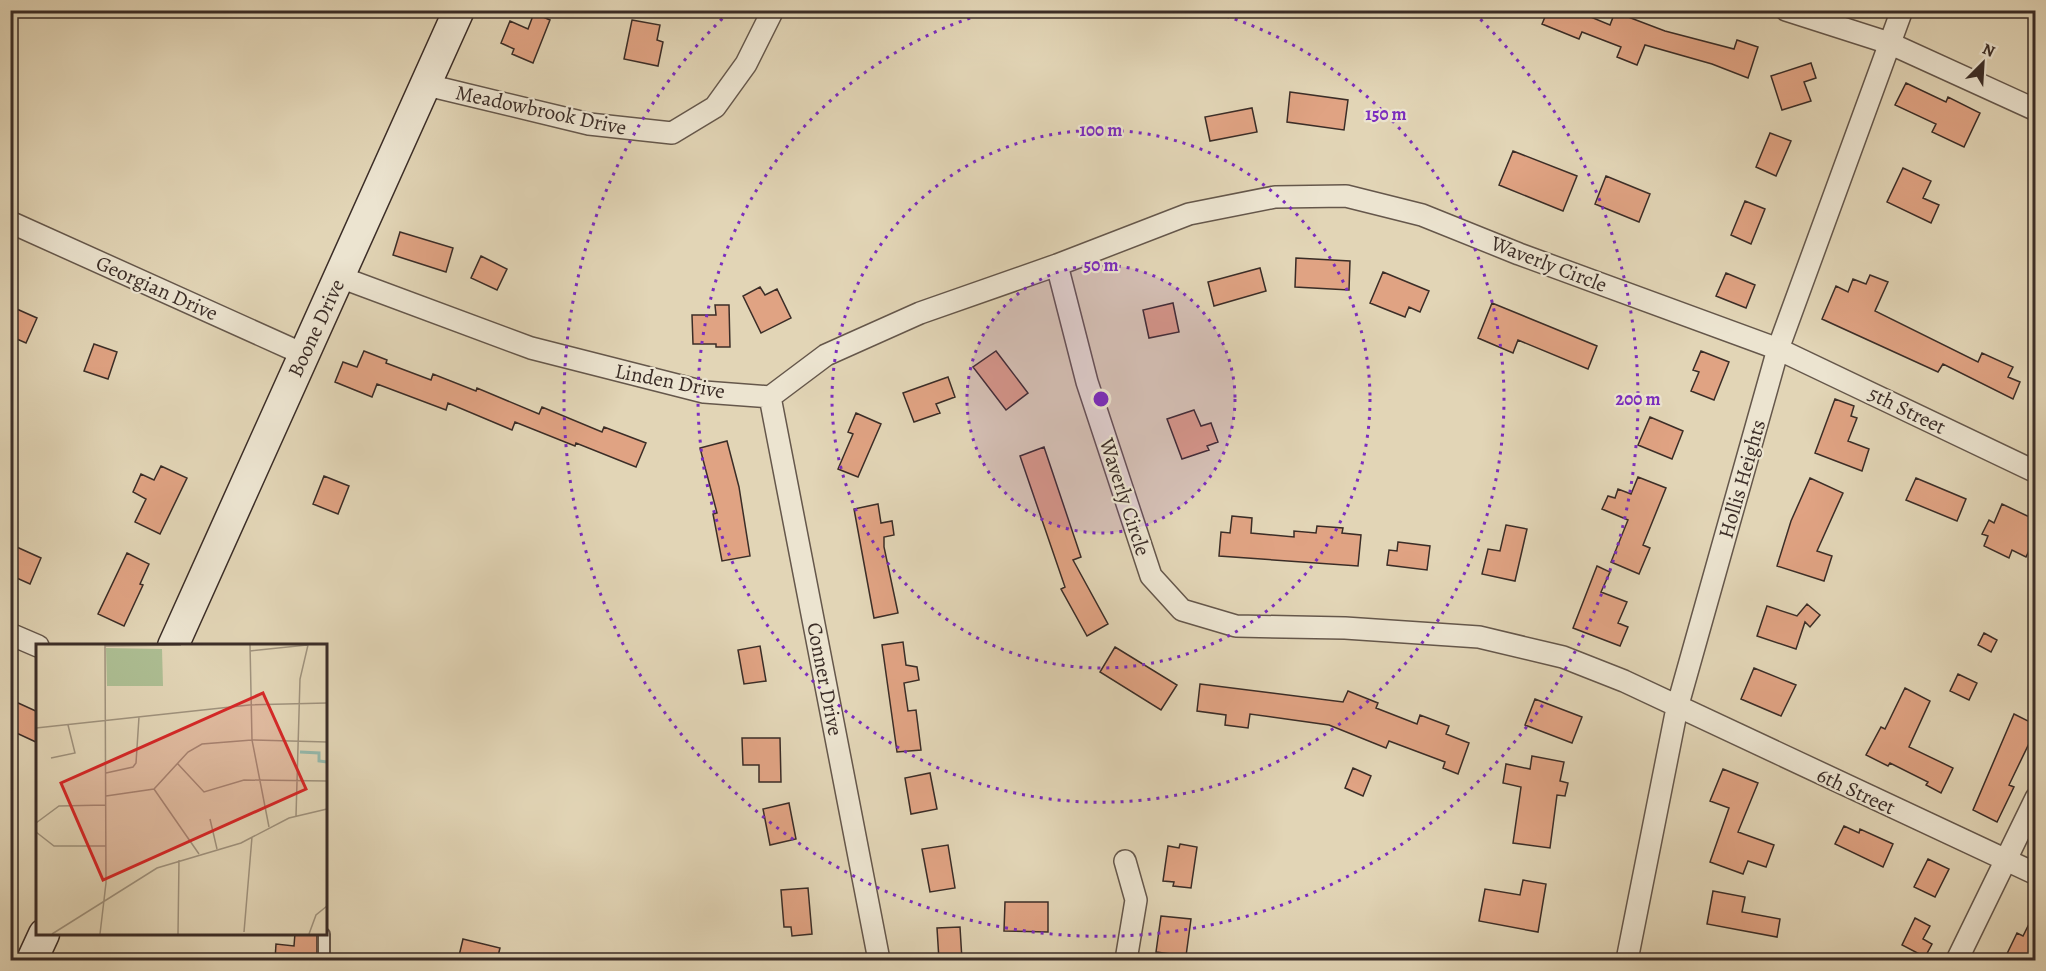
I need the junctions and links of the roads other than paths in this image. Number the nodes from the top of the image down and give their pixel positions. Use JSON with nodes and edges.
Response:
{"nodes":[{"id":1,"x":459,"y":10,"type":"edge"},
{"id":2,"x":773,"y":10,"type":"edge"},
{"id":3,"x":1786,"y":10,"type":"edge"},
{"id":4,"x":1902,"y":10,"type":"edge"},
{"id":5,"x":1889,"y":44,"type":"junction"},
{"id":6,"x":427,"y":85,"type":"junction"},
{"id":7,"x":2036,"y":110,"type":"edge"},
{"id":8,"x":10,"y":222,"type":"edge"},
{"id":9,"x":1057,"y":265,"type":"junction"},
{"id":10,"x":340,"y":277,"type":"junction"},
{"id":11,"x":1779,"y":349,"type":"junction"},
{"id":12,"x":303,"y":354,"type":"junction"},
{"id":13,"x":770,"y":397,"type":"junction"},
{"id":14,"x":2036,"y":472,"type":"edge"},
{"id":15,"x":10,"y":634,"type":"edge"},
{"id":16,"x":173,"y":644,"type":"edge"},
{"id":17,"x":36,"y":645,"type":"edge"},
{"id":18,"x":1677,"y":708,"type":"junction"},
{"id":19,"x":2036,"y":798,"type":"edge"},
{"id":20,"x":2006,"y":860,"type":"junction"},
{"id":21,"x":1125,"y":861,"type":"dead end"},
{"id":22,"x":2036,"y":874,"type":"edge"},
{"id":23,"x":43,"y":935,"type":"edge"},
{"id":24,"x":324,"y":935,"type":"edge"},
{"id":25,"x":32,"y":960,"type":"edge"},
{"id":26,"x":324,"y":960,"type":"edge"},
{"id":27,"x":879,"y":960,"type":"edge"},
{"id":28,"x":1126,"y":960,"type":"edge"},
{"id":29,"x":1627,"y":960,"type":"edge"},
{"id":30,"x":1957,"y":960,"type":"edge"}],
"edges":[{"from":1,"to":6,"type":"street","name":"Boone Drive"},
{"from":2,"to":6,"type":"street","name":"Meadowbrook Drive"},
{"from":3,"to":5,"type":"street"},
{"from":4,"to":5,"type":"street","name":"Hollis Heights"},
{"from":5,"to":7,"type":"street"},
{"from":5,"to":11,"type":"street","name":"Hollis Heights"},
{"from":6,"to":10,"type":"street","name":"Boone Drive"},
{"from":8,"to":12,"type":"street","name":"Georgian Drive"},
{"from":9,"to":11,"type":"street","name":"Waverly Circle"},
{"from":9,"to":13,"type":"street"},
{"from":9,"to":18,"type":"street","name":"Waverly Circle"},
{"from":10,"to":12,"type":"street","name":"Boone Drive"},
{"from":10,"to":13,"type":"street","name":"Linden Drive"},
{"from":11,"to":14,"type":"street","name":"5th Street"},
{"from":11,"to":18,"type":"street","name":"Hollis Heights"},
{"from":12,"to":16,"type":"street","name":"Boone Drive"},
{"from":13,"to":27,"type":"street","name":"Conner Drive"},
{"from":15,"to":17,"type":"street"},
{"from":18,"to":20,"type":"street","name":"6th Street"},
{"from":18,"to":29,"type":"street","name":"Hollis Heights"},
{"from":19,"to":20,"type":"street"},
{"from":20,"to":22,"type":"street","name":"6th Street"},
{"from":20,"to":30,"type":"street"},
{"from":21,"to":28,"type":"street"},
{"from":23,"to":25,"type":"street"},
{"from":24,"to":26,"type":"lane"}]}
